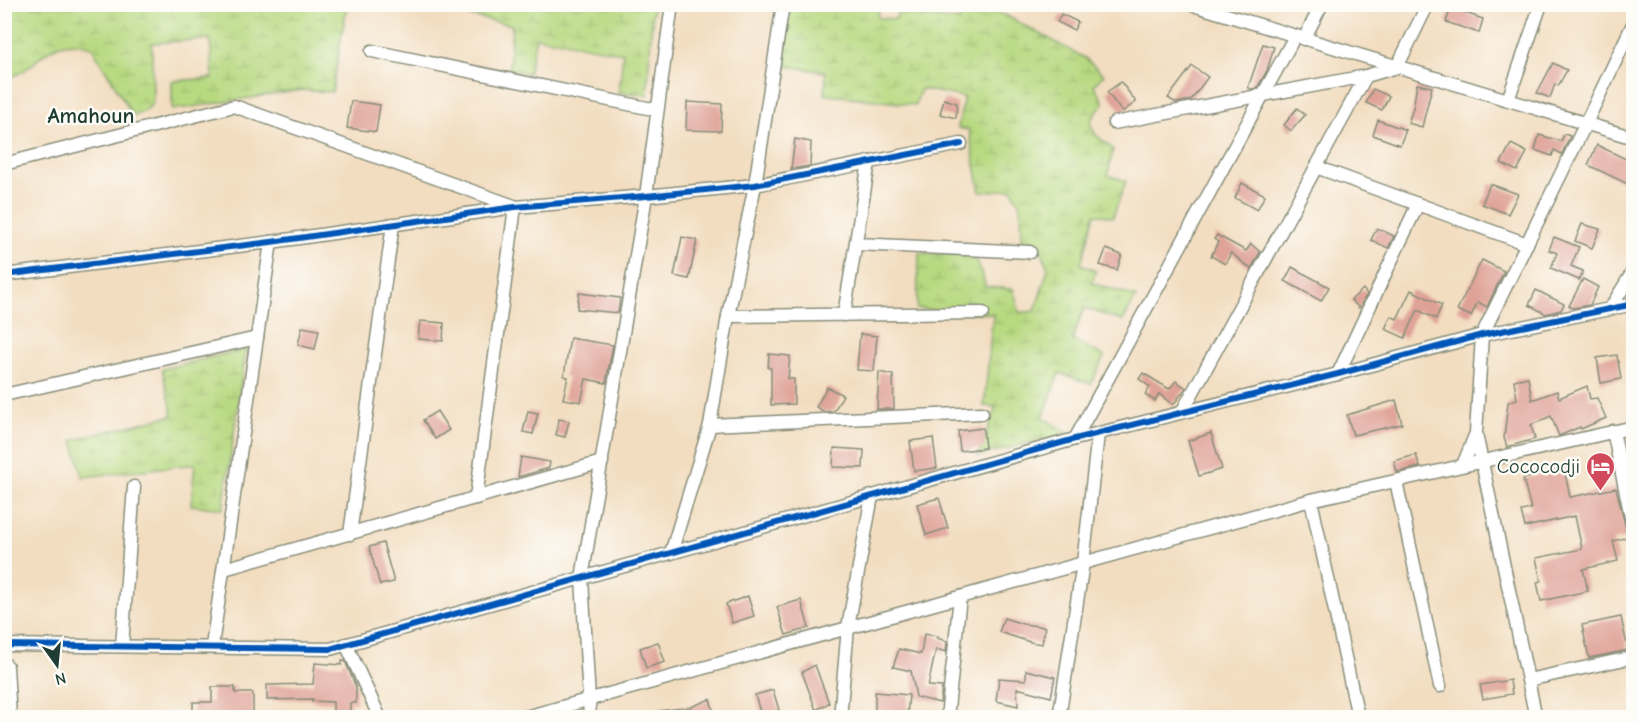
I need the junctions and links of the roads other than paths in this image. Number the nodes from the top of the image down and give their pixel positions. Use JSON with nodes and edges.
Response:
{"nodes":[{"id":1,"x":672,"y":4,"type":"edge"},
{"id":2,"x":783,"y":4,"type":"edge"},
{"id":3,"x":1190,"y":4,"type":"edge"},
{"id":4,"x":1322,"y":4,"type":"edge"},
{"id":5,"x":1428,"y":4,"type":"edge"},
{"id":6,"x":1541,"y":4,"type":"edge"},
{"id":7,"x":1213,"y":8,"type":"edge"},
{"id":8,"x":1634,"y":22,"type":"edge"},
{"id":9,"x":1299,"y":37,"type":"junction"},
{"id":10,"x":372,"y":51,"type":"dead end"},
{"id":11,"x":1397,"y":67,"type":"junction"},
{"id":12,"x":1366,"y":76,"type":"junction"},
{"id":13,"x":1264,"y":95,"type":"junction"},
{"id":14,"x":1508,"y":100,"type":"junction"},
{"id":15,"x":657,"y":110,"type":"junction"},
{"id":16,"x":1114,"y":123,"type":"dead end"},
{"id":17,"x":1586,"y":123,"type":"junction"},
{"id":18,"x":1634,"y":138,"type":"edge"},
{"id":19,"x":961,"y":144,"type":"dead end"},
{"id":20,"x":869,"y":162,"type":"junction"},
{"id":21,"x":4,"y":164,"type":"edge"},
{"id":22,"x":1316,"y":167,"type":"junction"},
{"id":23,"x":755,"y":184,"type":"junction"},
{"id":24,"x":646,"y":196,"type":"junction"},
{"id":25,"x":1418,"y":204,"type":"junction"},
{"id":26,"x":515,"y":207,"type":"junction"},
{"id":27,"x":393,"y":224,"type":"junction"},
{"id":28,"x":271,"y":242,"type":"junction"},
{"id":29,"x":856,"y":244,"type":"junction"},
{"id":30,"x":1527,"y":244,"type":"junction"},
{"id":31,"x":1030,"y":252,"type":"dead end"},
{"id":32,"x":1634,"y":270,"type":"edge"},
{"id":33,"x":4,"y":275,"type":"edge"},
{"id":34,"x":1634,"y":304,"type":"edge"},
{"id":35,"x":1610,"y":309,"type":"junction"},
{"id":36,"x":982,"y":313,"type":"dead end"},
{"id":37,"x":844,"y":315,"type":"junction"},
{"id":38,"x":728,"y":316,"type":"junction"},
{"id":39,"x":1482,"y":335,"type":"junction"},
{"id":40,"x":257,"y":338,"type":"junction"},
{"id":41,"x":1338,"y":374,"type":"junction"},
{"id":42,"x":4,"y":395,"type":"edge"},
{"id":43,"x":1182,"y":412,"type":"junction"},
{"id":44,"x":982,"y":413,"type":"dead end"},
{"id":45,"x":710,"y":425,"type":"junction"},
{"id":46,"x":1634,"y":427,"type":"edge"},
{"id":47,"x":1613,"y":431,"type":"junction"},
{"id":48,"x":1476,"y":433,"type":"junction"},
{"id":49,"x":1098,"y":434,"type":"junction"},
{"id":50,"x":1075,"y":439,"type":"junction"},
{"id":51,"x":1481,"y":461,"type":"junction"},
{"id":52,"x":602,"y":462,"type":"junction"},
{"id":53,"x":1463,"y":465,"type":"junction"},
{"id":54,"x":1396,"y":481,"type":"junction"},
{"id":55,"x":134,"y":487,"type":"dead end"},
{"id":56,"x":872,"y":496,"type":"junction"},
{"id":57,"x":476,"y":498,"type":"junction"},
{"id":58,"x":1311,"y":500,"type":"junction"},
{"id":59,"x":1634,"y":531,"type":"edge"},
{"id":60,"x":350,"y":534,"type":"junction"},
{"id":61,"x":671,"y":553,"type":"junction"},
{"id":62,"x":1083,"y":562,"type":"junction"},
{"id":63,"x":224,"y":569,"type":"junction"},
{"id":64,"x":582,"y":578,"type":"junction"},
{"id":65,"x":960,"y":597,"type":"junction"},
{"id":66,"x":848,"y":627,"type":"junction"},
{"id":67,"x":346,"y":644,"type":"junction"},
{"id":68,"x":4,"y":645,"type":"edge"},
{"id":69,"x":122,"y":646,"type":"junction"},
{"id":70,"x":212,"y":646,"type":"junction"},
{"id":71,"x":1634,"y":657,"type":"edge"},
{"id":72,"x":4,"y":667,"type":"edge"},
{"id":73,"x":1528,"y":680,"type":"junction"},
{"id":74,"x":1440,"y":686,"type":"dead end"},
{"id":75,"x":588,"y":699,"type":"junction"},
{"id":76,"x":7,"y":717,"type":"edge"},
{"id":77,"x":380,"y":717,"type":"edge"},
{"id":78,"x":522,"y":717,"type":"edge"},
{"id":79,"x":590,"y":717,"type":"edge"},
{"id":80,"x":840,"y":717,"type":"edge"},
{"id":81,"x":947,"y":717,"type":"edge"},
{"id":82,"x":1059,"y":717,"type":"edge"},
{"id":83,"x":1358,"y":717,"type":"edge"},
{"id":84,"x":1536,"y":717,"type":"edge"}],
"edges":[{"from":1,"to":15,"type":"street"},
{"from":2,"to":23,"type":"street"},
{"from":3,"to":7,"type":"street"},
{"from":4,"to":9,"type":"street"},
{"from":5,"to":11,"type":"street"},
{"from":6,"to":14,"type":"street"},
{"from":7,"to":9,"type":"street"},
{"from":8,"to":17,"type":"street"},
{"from":9,"to":11,"type":"street"},
{"from":9,"to":13,"type":"street"},
{"from":10,"to":15,"type":"street"},
{"from":11,"to":12,"type":"street"},
{"from":11,"to":14,"type":"street"},
{"from":12,"to":13,"type":"street"},
{"from":12,"to":22,"type":"street"},
{"from":13,"to":16,"type":"street"},
{"from":13,"to":50,"type":"street"},
{"from":14,"to":17,"type":"street"},
{"from":15,"to":24,"type":"street"},
{"from":17,"to":18,"type":"street"},
{"from":17,"to":30,"type":"street"},
{"from":19,"to":20,"type":"street"},
{"from":20,"to":23,"type":"street"},
{"from":20,"to":29,"type":"street"},
{"from":21,"to":26,"type":"street"},
{"from":22,"to":25,"type":"street"},
{"from":22,"to":43,"type":"street"},
{"from":23,"to":24,"type":"street"},
{"from":23,"to":38,"type":"street"},
{"from":24,"to":26,"type":"street"},
{"from":24,"to":52,"type":"street"},
{"from":25,"to":30,"type":"street"},
{"from":25,"to":41,"type":"street"},
{"from":26,"to":27,"type":"street"},
{"from":26,"to":57,"type":"street"},
{"from":27,"to":28,"type":"street"},
{"from":27,"to":60,"type":"street"},
{"from":28,"to":33,"type":"street"},
{"from":28,"to":40,"type":"street"},
{"from":29,"to":31,"type":"street"},
{"from":29,"to":37,"type":"street"},
{"from":30,"to":39,"type":"street"},
{"from":32,"to":35,"type":"street"},
{"from":34,"to":35,"type":"street"},
{"from":35,"to":39,"type":"street"},
{"from":36,"to":37,"type":"street"},
{"from":37,"to":38,"type":"street"},
{"from":38,"to":45,"type":"street"},
{"from":39,"to":41,"type":"street"},
{"from":39,"to":48,"type":"street"},
{"from":40,"to":42,"type":"street"},
{"from":40,"to":63,"type":"street"},
{"from":41,"to":43,"type":"street"},
{"from":43,"to":49,"type":"street"},
{"from":44,"to":45,"type":"street"},
{"from":45,"to":61,"type":"street"},
{"from":46,"to":47,"type":"street"},
{"from":47,"to":51,"type":"street"},
{"from":47,"to":59,"type":"street"},
{"from":48,"to":51,"type":"street"},
{"from":48,"to":53,"type":"street"},
{"from":49,"to":50,"type":"street"},
{"from":49,"to":62,"type":"street"},
{"from":50,"to":56,"type":"street"},
{"from":51,"to":53,"type":"street"},
{"from":51,"to":73,"type":"street"},
{"from":52,"to":57,"type":"street"},
{"from":52,"to":64,"type":"street"},
{"from":53,"to":54,"type":"street"},
{"from":54,"to":58,"type":"street"},
{"from":54,"to":74,"type":"street"},
{"from":55,"to":69,"type":"street"},
{"from":56,"to":61,"type":"street"},
{"from":56,"to":66,"type":"street"},
{"from":57,"to":60,"type":"street"},
{"from":58,"to":62,"type":"street"},
{"from":58,"to":83,"type":"street"},
{"from":60,"to":63,"type":"street"},
{"from":61,"to":64,"type":"street"},
{"from":62,"to":65,"type":"street"},
{"from":62,"to":82,"type":"street"},
{"from":63,"to":70,"type":"street"},
{"from":64,"to":67,"type":"street"},
{"from":64,"to":75,"type":"street"},
{"from":65,"to":66,"type":"street"},
{"from":65,"to":81,"type":"street"},
{"from":66,"to":75,"type":"street"},
{"from":66,"to":80,"type":"street"},
{"from":67,"to":70,"type":"street"},
{"from":67,"to":77,"type":"street"},
{"from":68,"to":69,"type":"street"},
{"from":69,"to":70,"type":"street"},
{"from":71,"to":73,"type":"street"},
{"from":72,"to":76,"type":"street"},
{"from":73,"to":84,"type":"street"},
{"from":75,"to":78,"type":"street"},
{"from":75,"to":79,"type":"street"}]}
